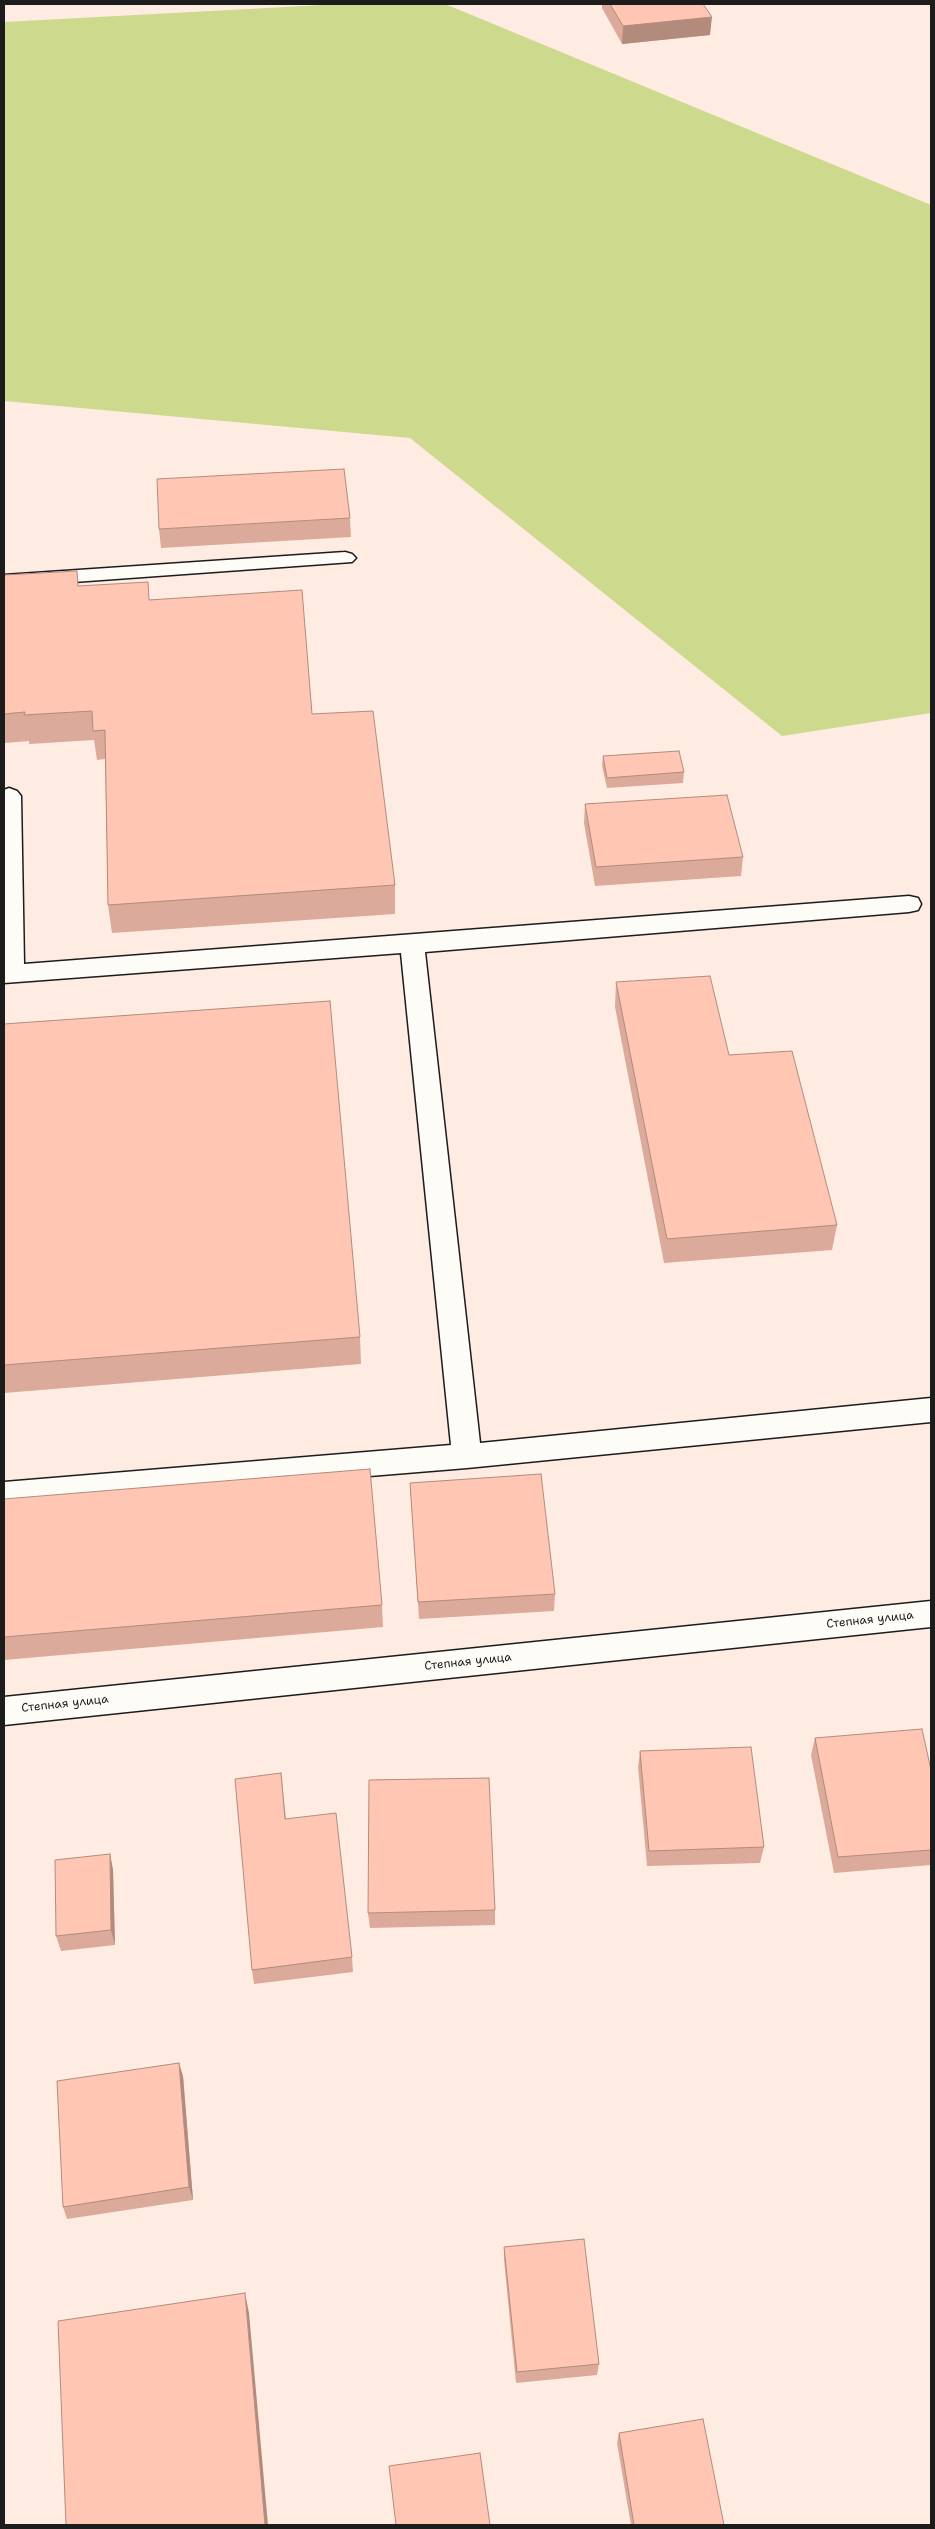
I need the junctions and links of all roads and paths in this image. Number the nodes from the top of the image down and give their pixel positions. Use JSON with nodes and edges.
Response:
{"nodes":[{"id":1,"x":345,"y":558,"type":"dead end"},
{"id":2,"x":4,"y":581,"type":"edge"},
{"id":3,"x":8,"y":796,"type":"dead end"},
{"id":4,"x":908,"y":904,"type":"dead end"},
{"id":5,"x":412,"y":944,"type":"junction"},
{"id":6,"x":8,"y":974,"type":"edge"},
{"id":7,"x":931,"y":1410,"type":"edge"},
{"id":8,"x":467,"y":1456,"type":"junction"},
{"id":9,"x":4,"y":1494,"type":"edge"},
{"id":10,"x":931,"y":1614,"type":"edge"},
{"id":11,"x":4,"y":1711,"type":"edge"}],
"edges":[{"from":1,"to":2,"type":"street"},
{"from":3,"to":6,"type":"street"},
{"from":4,"to":5,"type":"street"},
{"from":5,"to":6,"type":"street"},
{"from":5,"to":8,"type":"street"},
{"from":7,"to":8,"type":"street"},
{"from":8,"to":9,"type":"street"},
{"from":10,"to":11,"type":"street","name":"Степная улица"}]}
